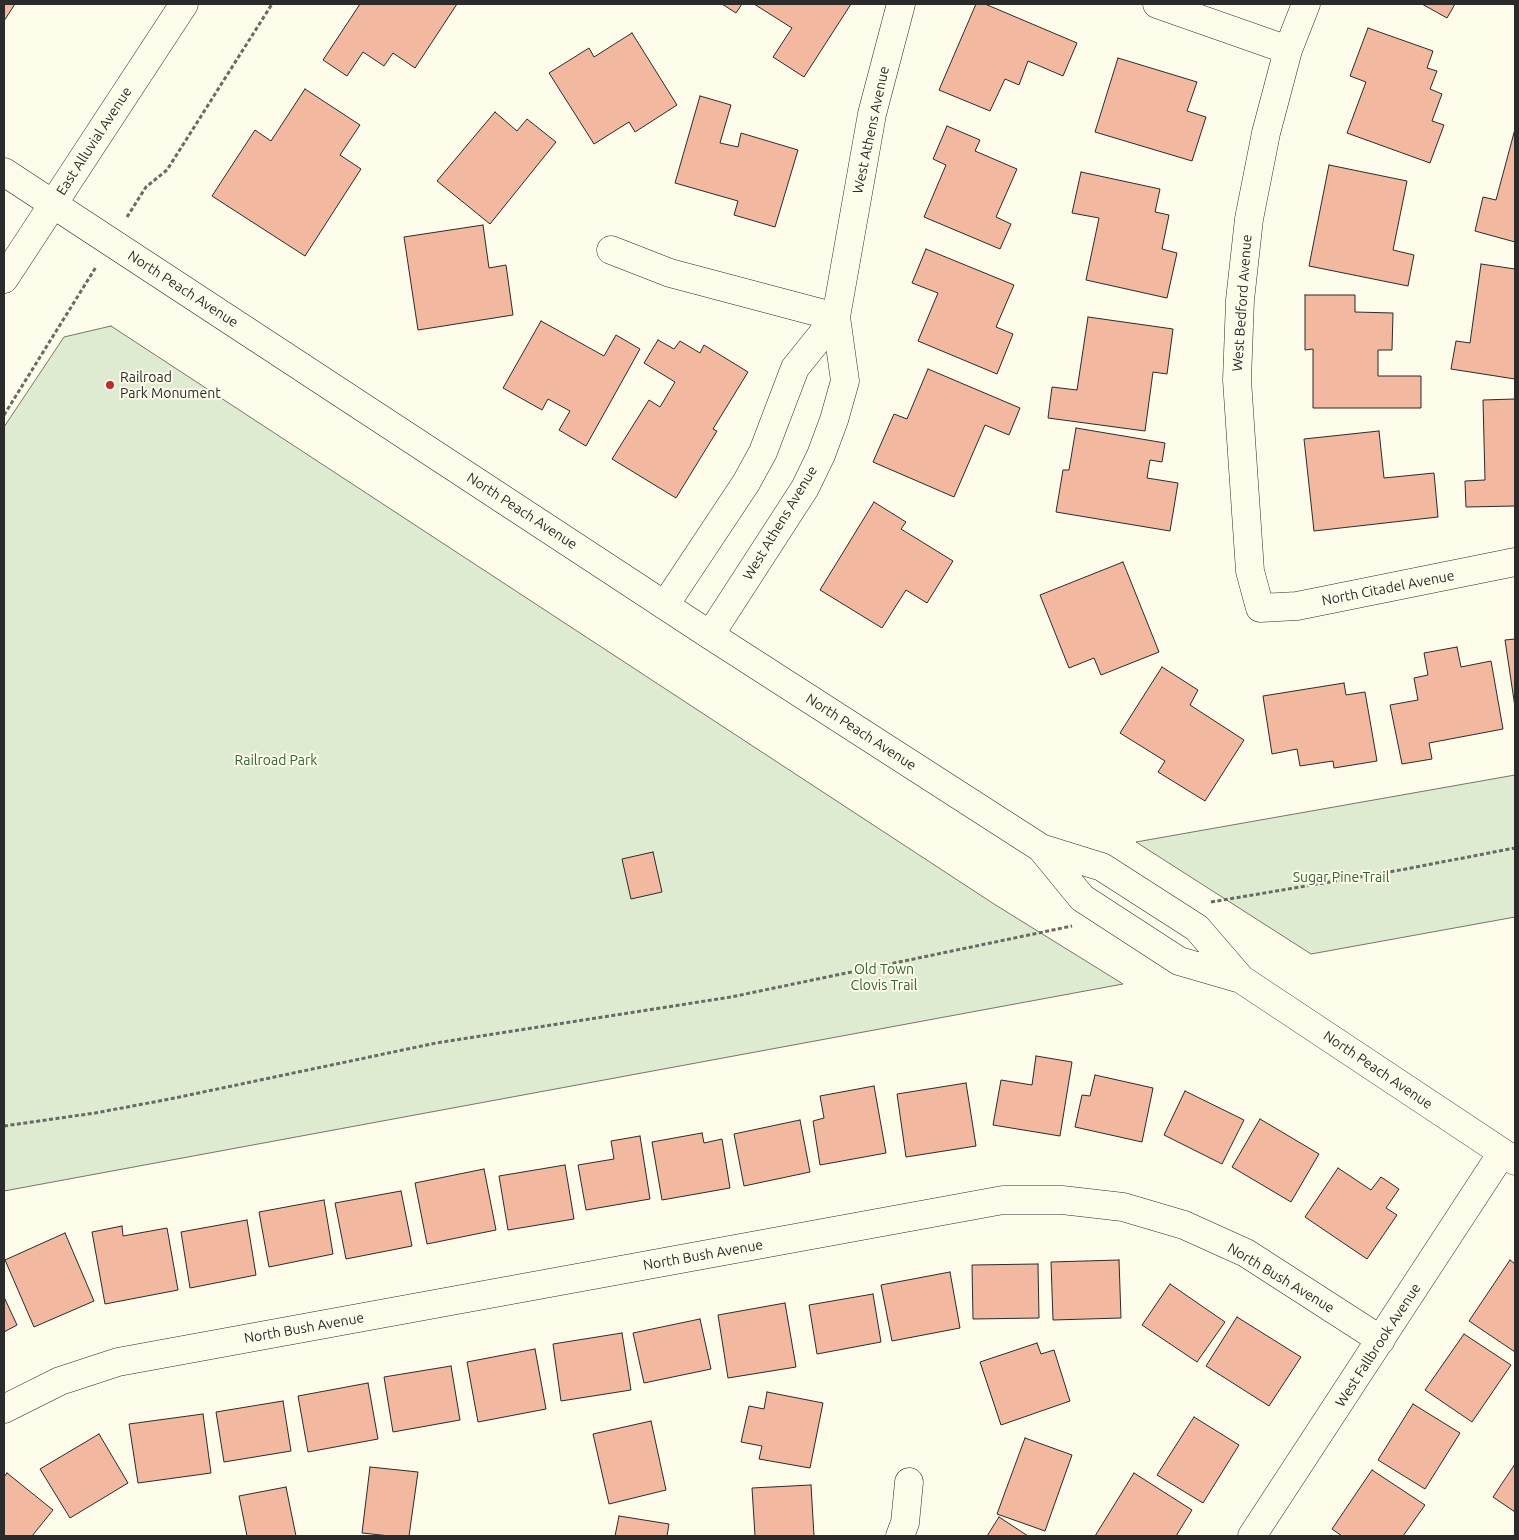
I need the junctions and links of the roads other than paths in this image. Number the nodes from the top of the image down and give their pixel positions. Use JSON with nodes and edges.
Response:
{"nodes":[{"id":1,"x":184,"y":4,"type":"edge"},
{"id":2,"x":901,"y":4,"type":"edge"},
{"id":3,"x":1157,"y":4,"type":"edge"},
{"id":4,"x":1306,"y":4,"type":"edge"},
{"id":5,"x":1288,"y":50,"type":"junction"},
{"id":6,"x":4,"y":172,"type":"edge"},
{"id":7,"x":53,"y":203,"type":"junction"},
{"id":8,"x":612,"y":250,"type":"dead end"},
{"id":9,"x":4,"y":279,"type":"edge"},
{"id":10,"x":836,"y":317,"type":"junction"},
{"id":11,"x":1515,"y":562,"type":"edge"},
{"id":12,"x":665,"y":605,"type":"junction"},
{"id":13,"x":1260,"y":608,"type":"joint"},
{"id":14,"x":710,"y":635,"type":"junction"},
{"id":15,"x":1041,"y":848,"type":"junction"},
{"id":16,"x":1241,"y":979,"type":"junction"},
{"id":17,"x":1509,"y":1157,"type":"edge"},
{"id":18,"x":1381,"y":1340,"type":"junction"},
{"id":19,"x":4,"y":1409,"type":"edge"},
{"id":20,"x":909,"y":1482,"type":"dead end"},
{"id":21,"x":900,"y":1536,"type":"edge"},
{"id":22,"x":1252,"y":1536,"type":"edge"}],
"edges":[{"from":1,"to":7,"type":"street","name":"East Alluvial Avenue"},
{"from":2,"to":10,"type":"street","name":"West Athens Avenue"},
{"from":3,"to":5,"type":"street"},
{"from":4,"to":5,"type":"street","name":"West Bedford Avenue"},
{"from":5,"to":13,"type":"street","name":"West Bedford Avenue"},
{"from":6,"to":7,"type":"street","name":"North Peach Avenue"},
{"from":7,"to":9,"type":"street","name":"East Alluvial Avenue"},
{"from":7,"to":12,"type":"street","name":"North Peach Avenue"},
{"from":8,"to":10,"type":"street"},
{"from":10,"to":12,"type":"street","name":"West Athens Avenue"},
{"from":10,"to":14,"type":"street","name":"West Athens Avenue"},
{"from":11,"to":13,"type":"street","name":"North Citadel Avenue"},
{"from":12,"to":14,"type":"street","name":"North Peach Avenue"},
{"from":14,"to":15,"type":"street","name":"North Peach Avenue"},
{"from":15,"to":16,"type":"street","name":"North Peach Avenue"},
{"from":15,"to":16,"type":"street","name":"North Peach Avenue"},
{"from":16,"to":17,"type":"street","name":"North Peach Avenue"},
{"from":17,"to":18,"type":"street","name":"West Fallbrook Avenue"},
{"from":18,"to":19,"type":"street","name":"North Bush Avenue"},
{"from":18,"to":22,"type":"street","name":"West Fallbrook Avenue"},
{"from":20,"to":21,"type":"street"}]}
